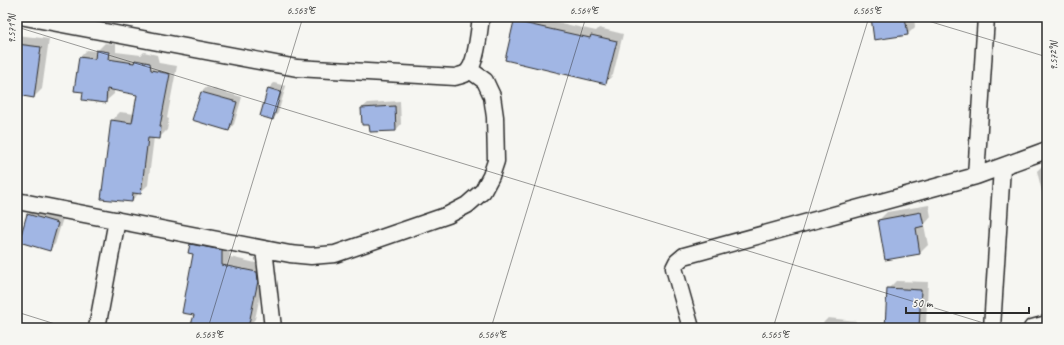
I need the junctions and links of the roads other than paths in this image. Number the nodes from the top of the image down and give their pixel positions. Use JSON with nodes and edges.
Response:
{"nodes":[{"id":1,"x":25,"y":17,"type":"edge"},
{"id":2,"x":481,"y":17,"type":"edge"},
{"id":3,"x":986,"y":17,"type":"edge"},
{"id":4,"x":470,"y":70,"type":"junction"},
{"id":5,"x":1047,"y":150,"type":"edge"},
{"id":6,"x":1002,"y":167,"type":"junction"},
{"id":7,"x":976,"y":176,"type":"junction"},
{"id":8,"x":17,"y":201,"type":"edge"},
{"id":9,"x":117,"y":220,"type":"junction"},
{"id":10,"x":264,"y":249,"type":"junction"},
{"id":11,"x":1047,"y":324,"type":"edge"},
{"id":12,"x":97,"y":328,"type":"edge"},
{"id":13,"x":273,"y":328,"type":"edge"},
{"id":14,"x":691,"y":328,"type":"edge"},
{"id":15,"x":992,"y":328,"type":"edge"},
{"id":16,"x":1032,"y":328,"type":"edge"}],
"edges":[{"from":1,"to":4,"type":"street"},
{"from":2,"to":4,"type":"street"},
{"from":3,"to":7,"type":"street"},
{"from":4,"to":10,"type":"street"},
{"from":5,"to":6,"type":"street"},
{"from":6,"to":7,"type":"street"},
{"from":6,"to":15,"type":"street"},
{"from":7,"to":14,"type":"street"},
{"from":8,"to":9,"type":"street"},
{"from":9,"to":10,"type":"street"},
{"from":9,"to":12,"type":"street"},
{"from":10,"to":13,"type":"street"},
{"from":11,"to":16,"type":"street"}]}
